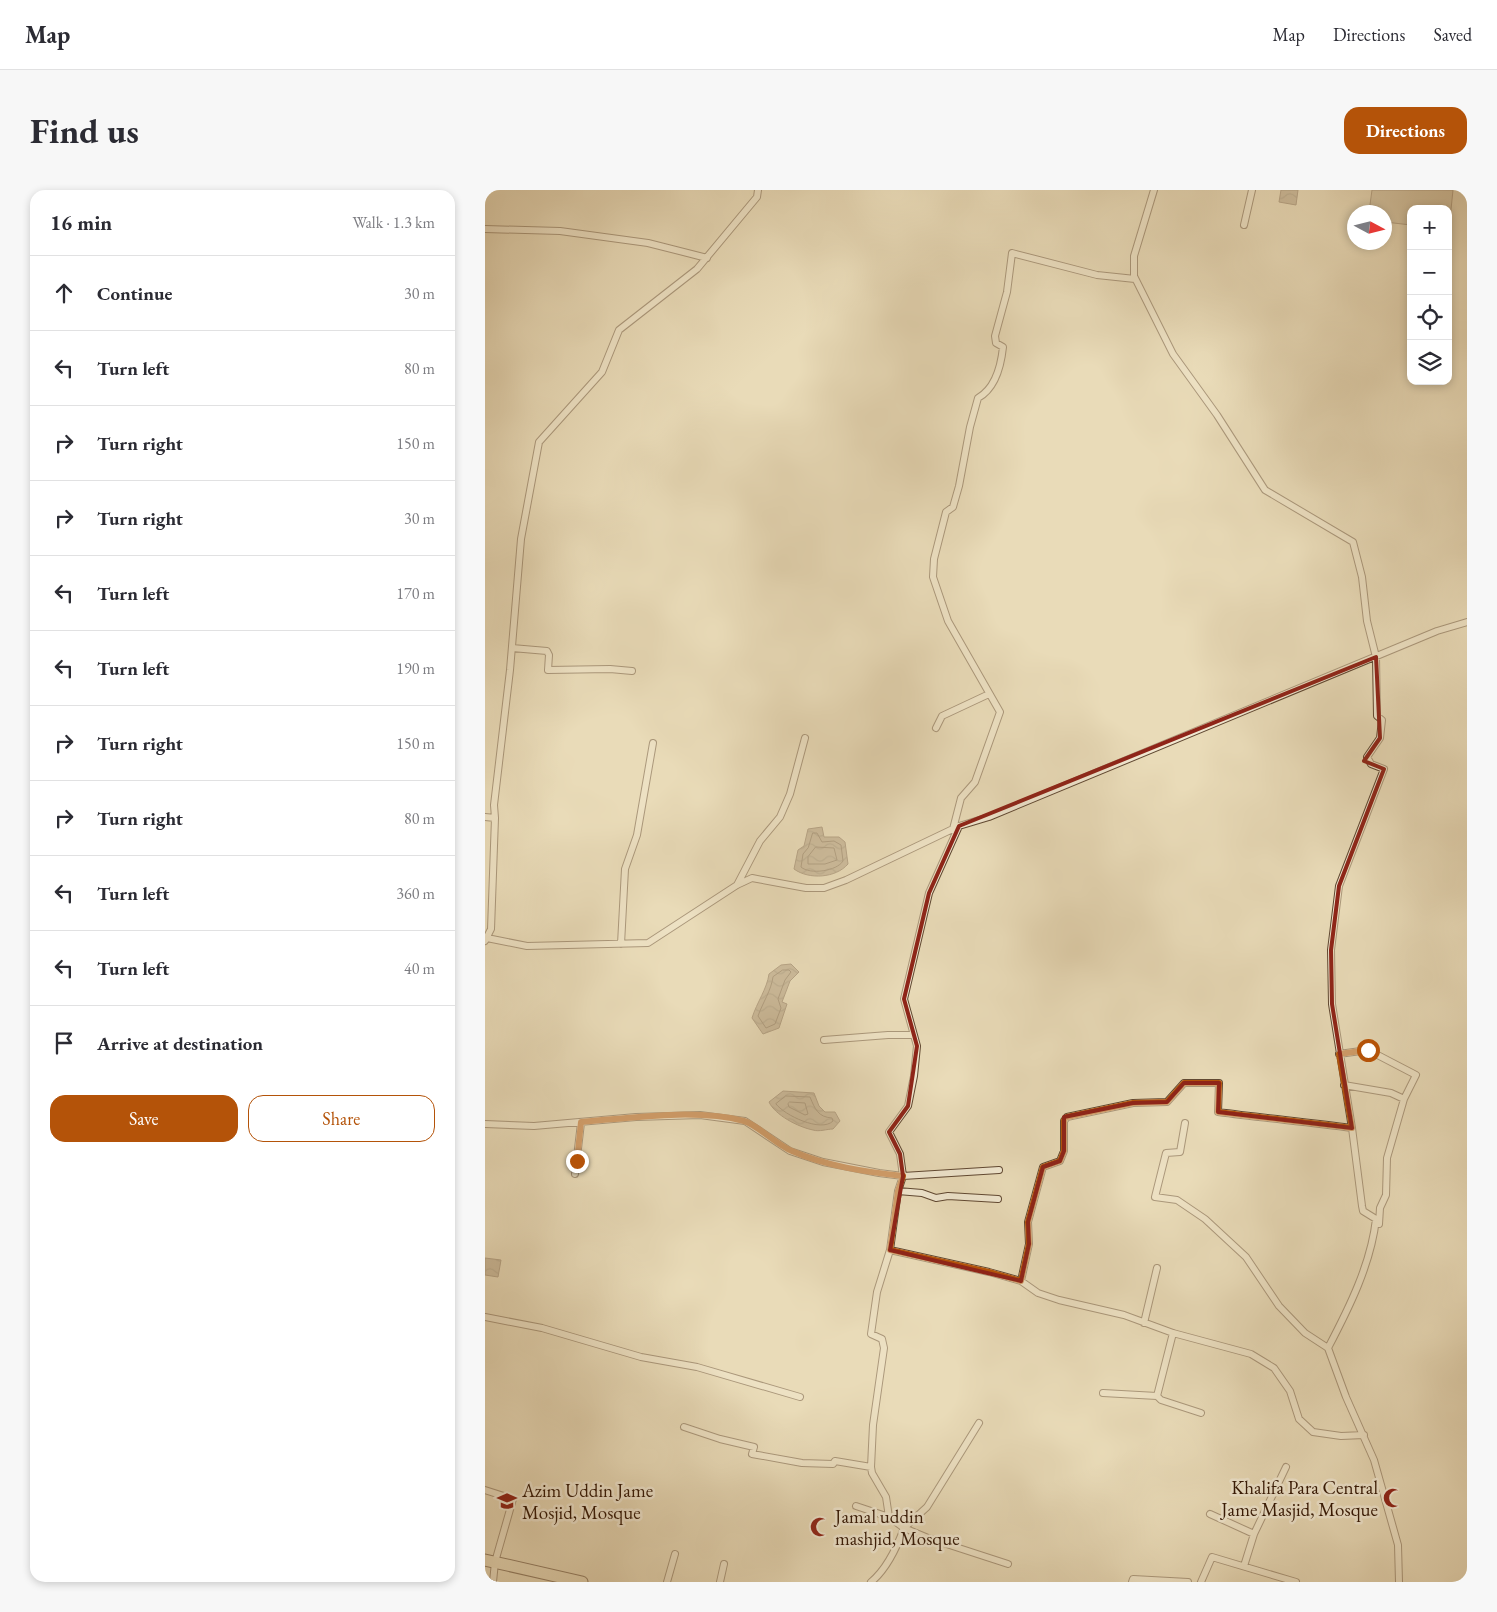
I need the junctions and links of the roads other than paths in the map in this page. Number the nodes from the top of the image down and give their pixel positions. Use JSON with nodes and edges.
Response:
{"nodes":[{"id":1,"x":758,"y":190,"type":"edge"},
{"id":2,"x":1154,"y":190,"type":"edge"},
{"id":3,"x":1253,"y":190,"type":"edge"},
{"id":4,"x":1243,"y":226,"type":"dead end"},
{"id":5,"x":485,"y":229,"type":"edge"},
{"id":6,"x":707,"y":258,"type":"junction"},
{"id":7,"x":1135,"y":279,"type":"junction"},
{"id":8,"x":1467,"y":622,"type":"edge"},
{"id":9,"x":512,"y":648,"type":"junction"},
{"id":10,"x":1376,"y":657,"type":"junction"},
{"id":11,"x":632,"y":672,"type":"dead end"},
{"id":12,"x":989,"y":694,"type":"junction"},
{"id":13,"x":936,"y":728,"type":"dead end"},
{"id":14,"x":805,"y":738,"type":"dead end"},
{"id":15,"x":653,"y":743,"type":"dead end"},
{"id":16,"x":485,"y":817,"type":"edge"},
{"id":17,"x":495,"y":818,"type":"junction"},
{"id":18,"x":956,"y":828,"type":"junction"},
{"id":19,"x":737,"y":885,"type":"junction"},
{"id":20,"x":486,"y":940,"type":"edge"},
{"id":21,"x":621,"y":944,"type":"junction"},
{"id":22,"x":913,"y":1035,"type":"junction"},
{"id":23,"x":824,"y":1040,"type":"dead end"},
{"id":24,"x":1339,"y":1054,"type":"junction"},
{"id":25,"x":1344,"y":1085,"type":"junction"},
{"id":26,"x":1404,"y":1099,"type":"junction"},
{"id":27,"x":581,"y":1122,"type":"junction"},
{"id":28,"x":1185,"y":1123,"type":"dead end"},
{"id":29,"x":485,"y":1124,"type":"edge"},
{"id":30,"x":1352,"y":1128,"type":"junction"},
{"id":31,"x":999,"y":1170,"type":"dead end"},
{"id":32,"x":575,"y":1174,"type":"dead end"},
{"id":33,"x":903,"y":1176,"type":"junction"},
{"id":34,"x":898,"y":1191,"type":"junction"},
{"id":35,"x":998,"y":1199,"type":"dead end"},
{"id":36,"x":1375,"y":1227,"type":"junction"},
{"id":37,"x":890,"y":1250,"type":"junction"},
{"id":38,"x":1157,"y":1268,"type":"dead end"},
{"id":39,"x":1021,"y":1281,"type":"junction"},
{"id":40,"x":485,"y":1317,"type":"edge"},
{"id":41,"x":1144,"y":1323,"type":"junction"},
{"id":42,"x":1173,"y":1334,"type":"junction"},
{"id":43,"x":1328,"y":1348,"type":"junction"},
{"id":44,"x":1103,"y":1393,"type":"dead end"},
{"id":45,"x":1157,"y":1396,"type":"junction"},
{"id":46,"x":800,"y":1397,"type":"dead end"},
{"id":47,"x":1201,"y":1412,"type":"dead end"},
{"id":48,"x":979,"y":1423,"type":"dead end"},
{"id":49,"x":684,"y":1427,"type":"dead end"},
{"id":50,"x":1363,"y":1435,"type":"junction"},
{"id":51,"x":871,"y":1467,"type":"junction"},
{"id":52,"x":1286,"y":1467,"type":"dead end"},
{"id":53,"x":485,"y":1490,"type":"edge"},
{"id":54,"x":856,"y":1506,"type":"dead end"},
{"id":55,"x":1210,"y":1514,"type":"dead end"},
{"id":56,"x":889,"y":1517,"type":"junction"},
{"id":57,"x":904,"y":1528,"type":"junction"},
{"id":58,"x":1255,"y":1534,"type":"junction"},
{"id":59,"x":675,"y":1554,"type":"dead end"},
{"id":60,"x":724,"y":1564,"type":"dead end"},
{"id":61,"x":1008,"y":1564,"type":"dead end"},
{"id":62,"x":490,"y":1565,"type":"edge"},
{"id":63,"x":1244,"y":1566,"type":"junction"},
{"id":64,"x":493,"y":1582,"type":"edge"},
{"id":65,"x":548,"y":1582,"type":"edge"},
{"id":66,"x":582,"y":1582,"type":"edge"},
{"id":67,"x":667,"y":1582,"type":"edge"},
{"id":68,"x":720,"y":1582,"type":"edge"},
{"id":69,"x":871,"y":1582,"type":"edge"},
{"id":70,"x":1132,"y":1582,"type":"edge"},
{"id":71,"x":1188,"y":1582,"type":"edge"},
{"id":72,"x":1201,"y":1582,"type":"edge"},
{"id":73,"x":1296,"y":1582,"type":"edge"},
{"id":74,"x":1399,"y":1582,"type":"edge"}],
"edges":[{"from":1,"to":6,"type":"street"},
{"from":2,"to":7,"type":"street"},
{"from":3,"to":4,"type":"street"},
{"from":5,"to":6,"type":"street"},
{"from":6,"to":9,"type":"street"},
{"from":7,"to":10,"type":"street"},
{"from":7,"to":12,"type":"street"},
{"from":8,"to":10,"type":"street"},
{"from":9,"to":11,"type":"street"},
{"from":9,"to":17,"type":"street"},
{"from":10,"to":18,"type":"street"},
{"from":10,"to":24,"type":"street"},
{"from":12,"to":13,"type":"street"},
{"from":12,"to":18,"type":"street"},
{"from":14,"to":19,"type":"street"},
{"from":15,"to":21,"type":"street"},
{"from":16,"to":17,"type":"street"},
{"from":17,"to":20,"type":"street"},
{"from":18,"to":19,"type":"street"},
{"from":18,"to":22,"type":"street"},
{"from":19,"to":21,"type":"street"},
{"from":20,"to":21,"type":"street"},
{"from":22,"to":23,"type":"street"},
{"from":22,"to":33,"type":"street"},
{"from":24,"to":25,"type":"street"},
{"from":24,"to":26,"type":"street"},
{"from":25,"to":26,"type":"street"},
{"from":25,"to":30,"type":"street"},
{"from":26,"to":36,"type":"street"},
{"from":27,"to":29,"type":"street"},
{"from":27,"to":32,"type":"street"},
{"from":27,"to":33,"type":"street"},
{"from":28,"to":43,"type":"street"},
{"from":30,"to":36,"type":"street"},
{"from":30,"to":39,"type":"street"},
{"from":31,"to":33,"type":"street"},
{"from":33,"to":34,"type":"street"},
{"from":34,"to":35,"type":"street"},
{"from":34,"to":37,"type":"street"},
{"from":36,"to":43,"type":"street"},
{"from":37,"to":39,"type":"street"},
{"from":37,"to":51,"type":"street"},
{"from":38,"to":41,"type":"street"},
{"from":39,"to":41,"type":"street"},
{"from":40,"to":46,"type":"street"},
{"from":41,"to":42,"type":"street"},
{"from":42,"to":45,"type":"street"},
{"from":42,"to":50,"type":"street"},
{"from":43,"to":50,"type":"street"},
{"from":44,"to":45,"type":"street"},
{"from":45,"to":47,"type":"street"},
{"from":48,"to":57,"type":"street"},
{"from":49,"to":51,"type":"street"},
{"from":50,"to":74,"type":"street"},
{"from":51,"to":56,"type":"street"},
{"from":52,"to":58,"type":"street"},
{"from":53,"to":62,"type":"street"},
{"from":54,"to":56,"type":"street"},
{"from":55,"to":58,"type":"street"},
{"from":56,"to":57,"type":"street"},
{"from":57,"to":61,"type":"street"},
{"from":57,"to":69,"type":"street"},
{"from":58,"to":63,"type":"street"},
{"from":59,"to":67,"type":"street"},
{"from":60,"to":68,"type":"street"},
{"from":62,"to":64,"type":"street"},
{"from":62,"to":65,"type":"highway"},
{"from":62,"to":66,"type":"highway"},
{"from":63,"to":72,"type":"street"},
{"from":63,"to":73,"type":"street"},
{"from":70,"to":71,"type":"street"}]}
